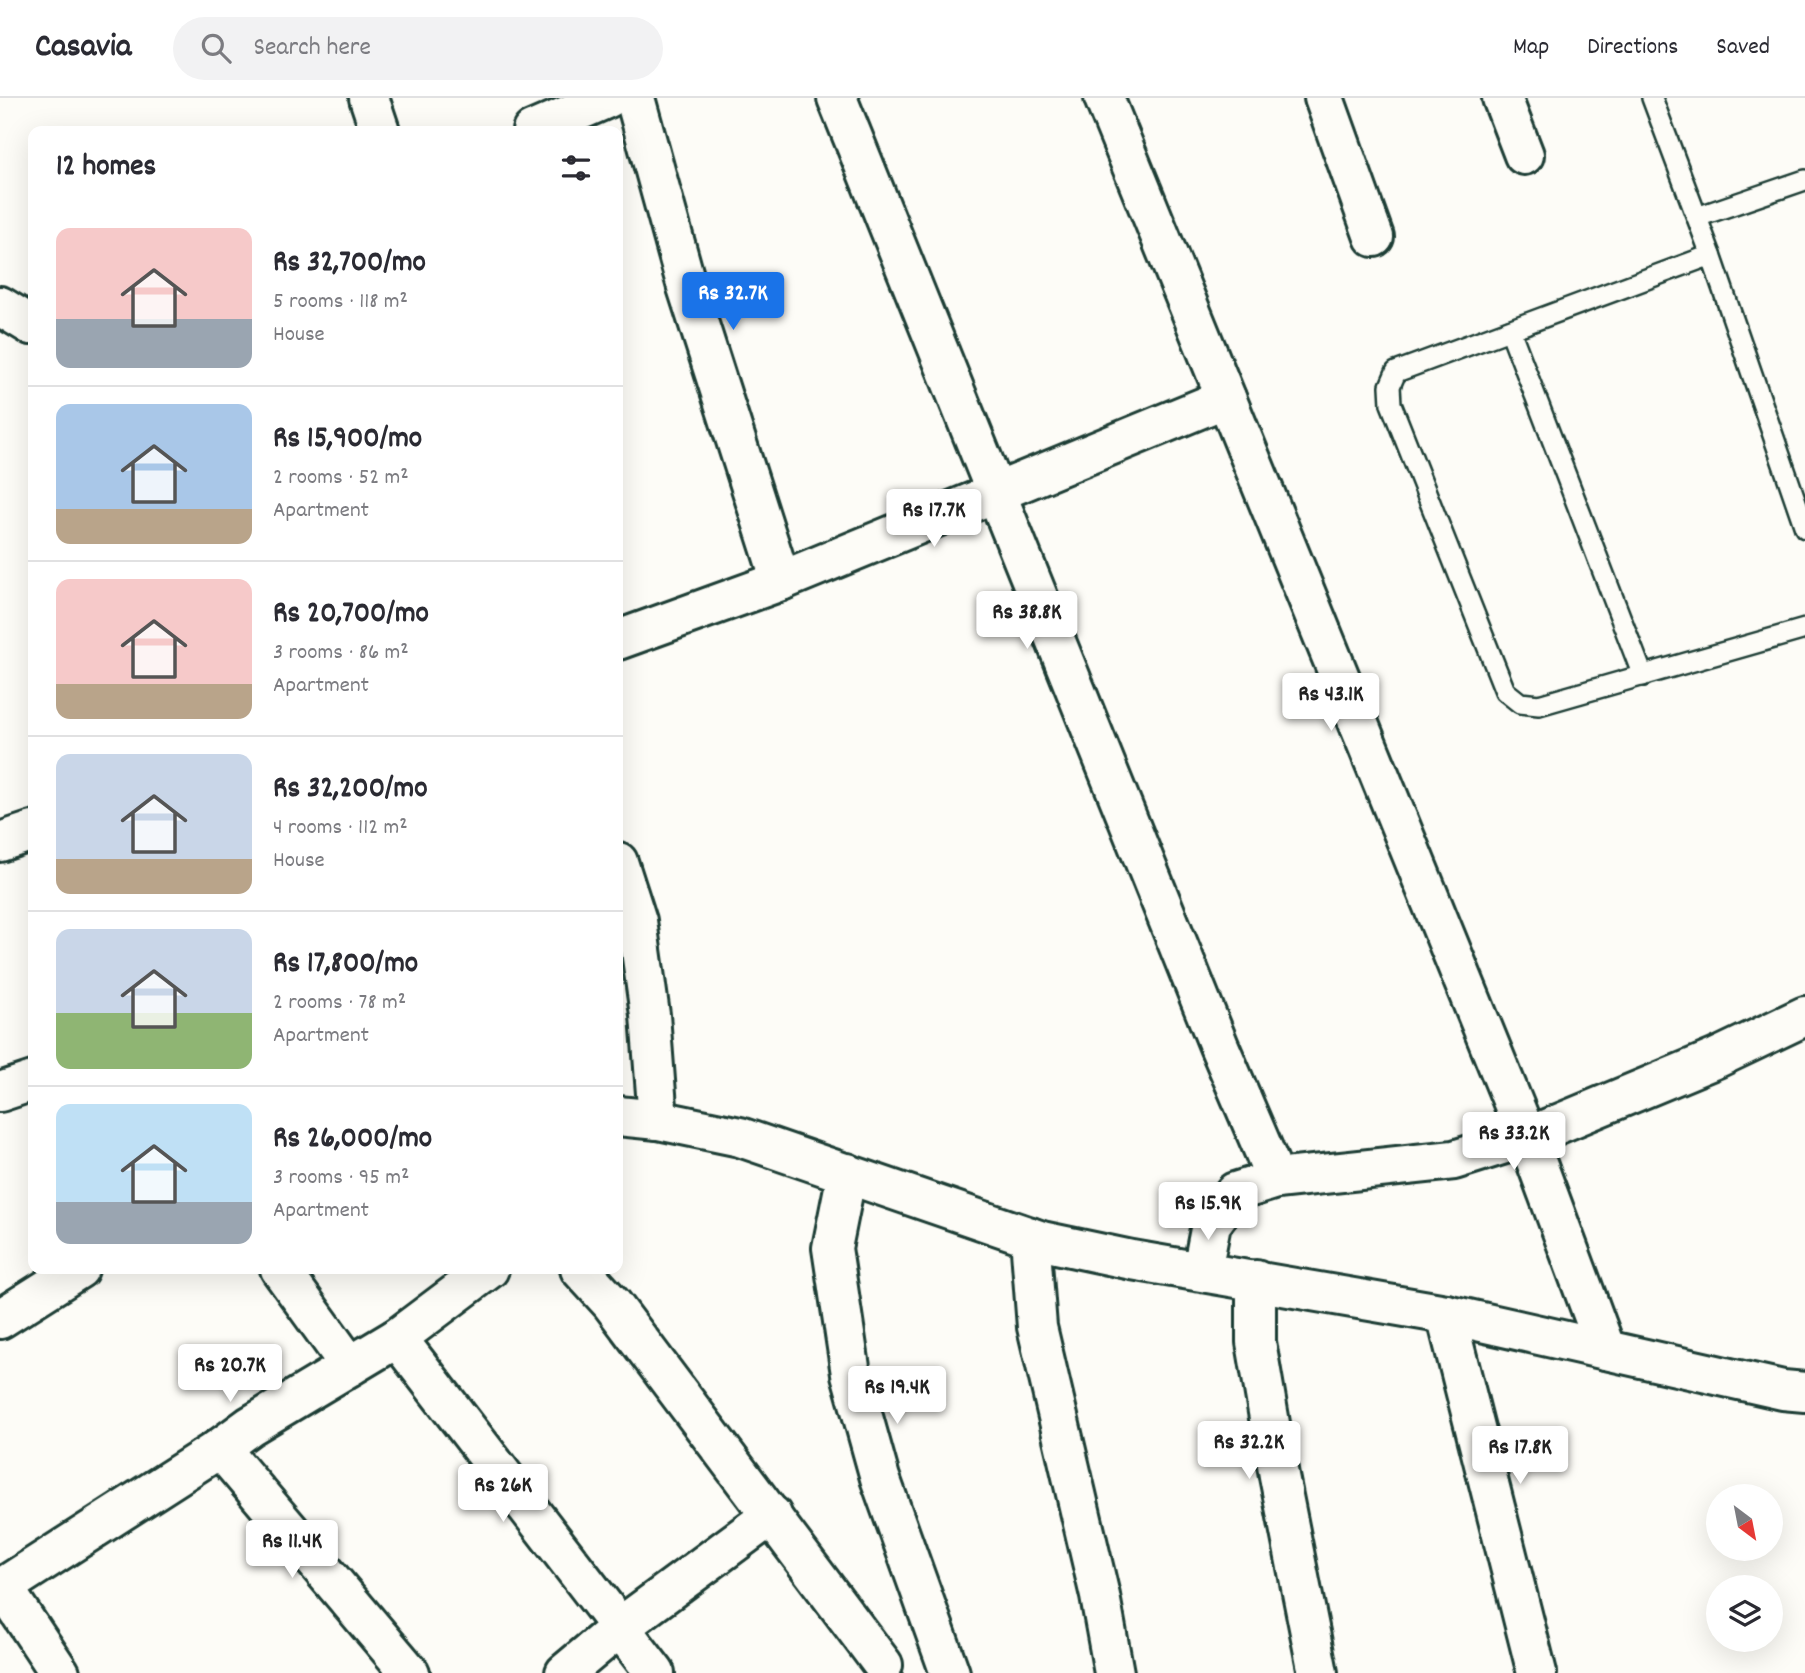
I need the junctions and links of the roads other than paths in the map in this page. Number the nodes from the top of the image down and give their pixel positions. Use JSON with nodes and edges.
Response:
{"nodes":[{"id":1,"x":369,"y":98,"type":"edge"},
{"id":2,"x":608,"y":98,"type":"edge"},
{"id":3,"x":635,"y":98,"type":"edge"},
{"id":4,"x":837,"y":98,"type":"edge"},
{"id":5,"x":1104,"y":98,"type":"edge"},
{"id":6,"x":1324,"y":98,"type":"edge"},
{"id":7,"x":1502,"y":98,"type":"edge"},
{"id":8,"x":1652,"y":98,"type":"edge"},
{"id":9,"x":378,"y":126,"type":"edge"},
{"id":10,"x":544,"y":126,"type":"edge"},
{"id":11,"x":1524,"y":155,"type":"dead end"},
{"id":12,"x":1805,"y":180,"type":"edge"},
{"id":13,"x":1697,"y":217,"type":"junction"},
{"id":14,"x":1374,"y":237,"type":"dead end"},
{"id":15,"x":1711,"y":255,"type":"junction"},
{"id":16,"x":1510,"y":330,"type":"junction"},
{"id":17,"x":1226,"y":398,"type":"junction"},
{"id":18,"x":994,"y":492,"type":"junction"},
{"id":19,"x":1805,"y":528,"type":"edge"},
{"id":20,"x":781,"y":581,"type":"junction"},
{"id":21,"x":1805,"y":629,"type":"edge"},
{"id":22,"x":623,"y":638,"type":"edge"},
{"id":23,"x":1643,"y":676,"type":"junction"},
{"id":24,"x":623,"y":878,"type":"edge"},
{"id":25,"x":1805,"y":1016,"type":"edge"},
{"id":26,"x":28,"y":1083,"type":"edge"},
{"id":27,"x":0,"y":1092,"type":"edge"},
{"id":28,"x":623,"y":1116,"type":"edge"},
{"id":29,"x":658,"y":1120,"type":"junction"},
{"id":30,"x":1527,"y":1137,"type":"junction"},
{"id":31,"x":847,"y":1173,"type":"junction"},
{"id":32,"x":1276,"y":1179,"type":"junction"},
{"id":33,"x":1030,"y":1237,"type":"junction"},
{"id":34,"x":1202,"y":1271,"type":"junction"},
{"id":35,"x":71,"y":1274,"type":"edge"},
{"id":36,"x":284,"y":1274,"type":"edge"},
{"id":37,"x":482,"y":1274,"type":"edge"},
{"id":38,"x":585,"y":1274,"type":"edge"},
{"id":39,"x":1255,"y":1280,"type":"junction"},
{"id":40,"x":1446,"y":1314,"type":"junction"},
{"id":41,"x":0,"y":1319,"type":"edge"},
{"id":42,"x":397,"y":1338,"type":"junction"},
{"id":43,"x":1606,"y":1350,"type":"junction"},
{"id":44,"x":350,"y":1366,"type":"junction"},
{"id":45,"x":1805,"y":1392,"type":"edge"},
{"id":46,"x":220,"y":1448,"type":"junction"},
{"id":47,"x":772,"y":1516,"type":"junction"},
{"id":48,"x":1,"y":1588,"type":"edge"},
{"id":49,"x":620,"y":1627,"type":"junction"},
{"id":50,"x":883,"y":1665,"type":"dead end"},
{"id":51,"x":60,"y":1673,"type":"edge"},
{"id":52,"x":410,"y":1673,"type":"edge"},
{"id":53,"x":565,"y":1673,"type":"edge"},
{"id":54,"x":655,"y":1673,"type":"edge"},
{"id":55,"x":950,"y":1673,"type":"edge"},
{"id":56,"x":1114,"y":1673,"type":"edge"},
{"id":57,"x":1318,"y":1673,"type":"edge"},
{"id":58,"x":1537,"y":1673,"type":"edge"}],
"edges":[{"from":1,"to":9,"type":"street"},
{"from":2,"to":10,"type":"street"},
{"from":3,"to":20,"type":"street"},
{"from":4,"to":18,"type":"street"},
{"from":5,"to":17,"type":"street"},
{"from":6,"to":14,"type":"street"},
{"from":7,"to":11,"type":"street"},
{"from":8,"to":13,"type":"lane"},
{"from":12,"to":13,"type":"lane"},
{"from":13,"to":15,"type":"lane"},
{"from":15,"to":16,"type":"lane"},
{"from":15,"to":19,"type":"lane"},
{"from":16,"to":23,"type":"lane"},
{"from":16,"to":23,"type":"lane"},
{"from":17,"to":18,"type":"street"},
{"from":17,"to":30,"type":"street"},
{"from":18,"to":20,"type":"street"},
{"from":18,"to":32,"type":"street"},
{"from":20,"to":22,"type":"street"},
{"from":21,"to":23,"type":"lane"},
{"from":24,"to":29,"type":"street"},
{"from":25,"to":30,"type":"street"},
{"from":26,"to":27,"type":"street"},
{"from":28,"to":29,"type":"street"},
{"from":29,"to":31,"type":"street"},
{"from":30,"to":32,"type":"street"},
{"from":30,"to":43,"type":"street"},
{"from":31,"to":33,"type":"street"},
{"from":31,"to":55,"type":"street"},
{"from":32,"to":34,"type":"street"},
{"from":33,"to":34,"type":"street"},
{"from":33,"to":56,"type":"street"},
{"from":34,"to":39,"type":"street"},
{"from":35,"to":41,"type":"street"},
{"from":36,"to":44,"type":"street"},
{"from":37,"to":42,"type":"street"},
{"from":38,"to":47,"type":"street"},
{"from":39,"to":40,"type":"street"},
{"from":39,"to":57,"type":"street"},
{"from":40,"to":43,"type":"street"},
{"from":40,"to":58,"type":"street"},
{"from":42,"to":44,"type":"street"},
{"from":42,"to":49,"type":"street"},
{"from":43,"to":45,"type":"street"},
{"from":44,"to":46,"type":"street"},
{"from":46,"to":48,"type":"street"},
{"from":46,"to":52,"type":"street"},
{"from":47,"to":49,"type":"street"},
{"from":47,"to":50,"type":"street"},
{"from":48,"to":51,"type":"street"},
{"from":49,"to":53,"type":"street"},
{"from":49,"to":54,"type":"street"}]}
